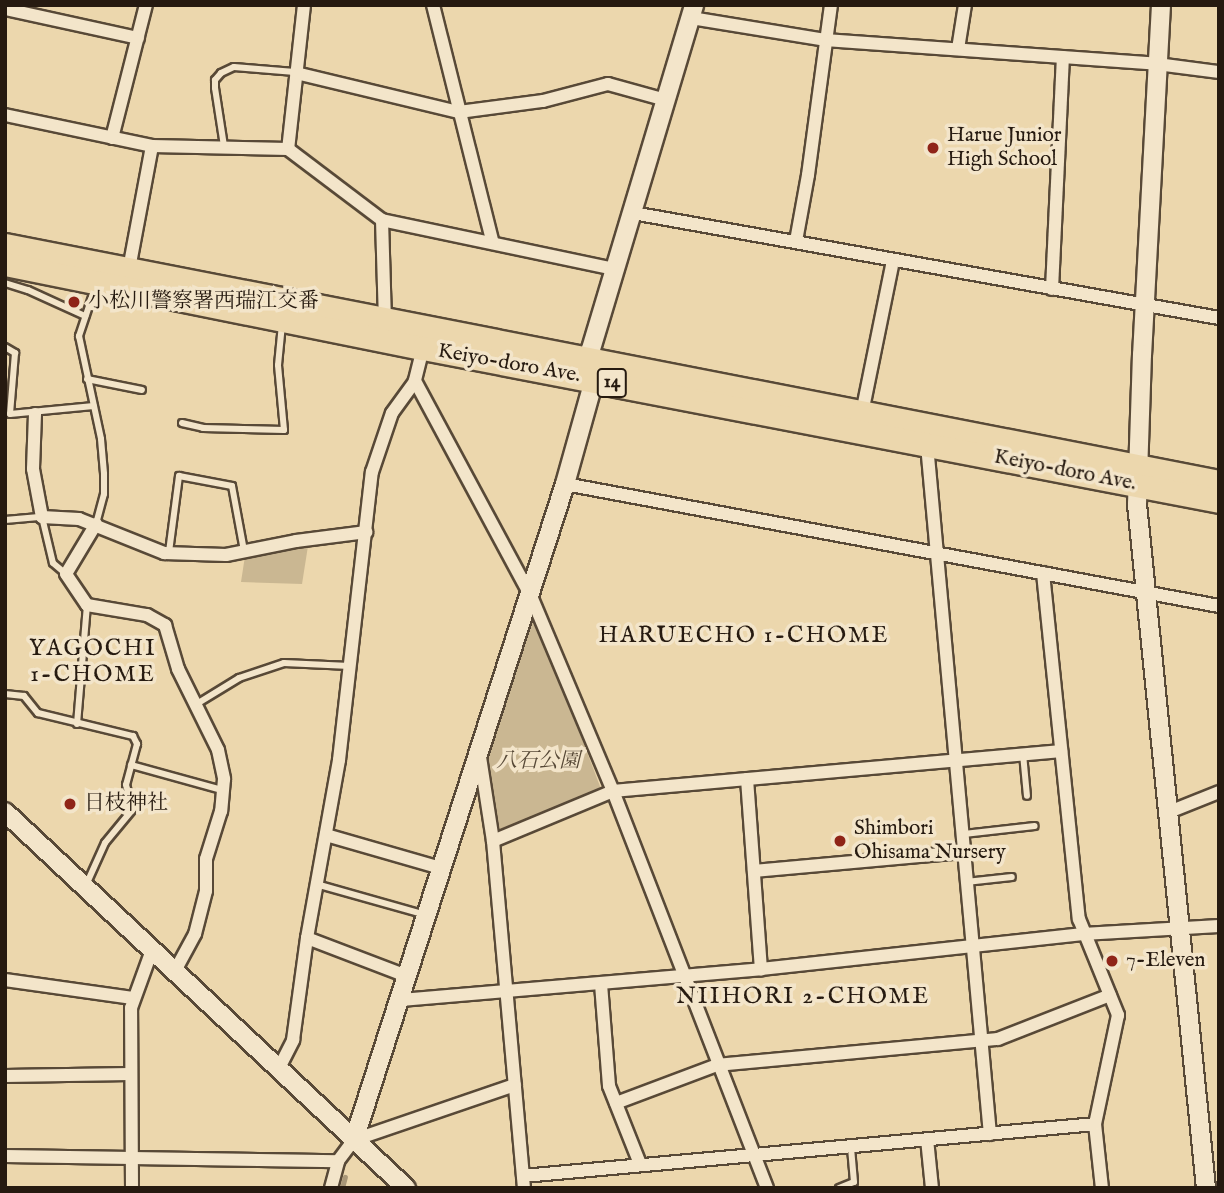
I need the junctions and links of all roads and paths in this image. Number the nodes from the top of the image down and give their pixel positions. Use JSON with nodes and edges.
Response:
{"nodes":[{"id":1,"x":146,"y":5,"type":"edge"},
{"id":2,"x":304,"y":5,"type":"edge"},
{"id":3,"x":433,"y":5,"type":"edge"},
{"id":4,"x":831,"y":5,"type":"edge"},
{"id":5,"x":965,"y":5,"type":"edge"},
{"id":6,"x":1161,"y":5,"type":"edge"},
{"id":7,"x":5,"y":9,"type":"edge"},
{"id":8,"x":693,"y":12,"type":"edge"},
{"id":9,"x":138,"y":38,"type":"junction"},
{"id":10,"x":825,"y":40,"type":"junction"},
{"id":11,"x":958,"y":49,"type":"junction"},
{"id":12,"x":1063,"y":57,"type":"junction"},
{"id":13,"x":1157,"y":64,"type":"junction"},
{"id":14,"x":1219,"y":72,"type":"edge"},
{"id":15,"x":296,"y":73,"type":"junction"},
{"id":16,"x":666,"y":100,"type":"junction"},
{"id":17,"x":459,"y":112,"type":"junction"},
{"id":18,"x":5,"y":115,"type":"edge"},
{"id":19,"x":112,"y":138,"type":"junction"},
{"id":20,"x":152,"y":146,"type":"junction"},
{"id":21,"x":224,"y":146,"type":"junction"},
{"id":22,"x":288,"y":149,"type":"junction"},
{"id":23,"x":632,"y":213,"type":"junction"},
{"id":24,"x":382,"y":220,"type":"junction"},
{"id":25,"x":796,"y":241,"type":"junction"},
{"id":26,"x":493,"y":243,"type":"junction"},
{"id":27,"x":5,"y":245,"type":"edge"},
{"id":28,"x":894,"y":260,"type":"junction"},
{"id":29,"x":5,"y":264,"type":"edge"},
{"id":30,"x":129,"y":269,"type":"junction"},
{"id":31,"x":615,"y":269,"type":"junction"},
{"id":32,"x":5,"y":283,"type":"edge"},
{"id":33,"x":96,"y":283,"type":"junction"},
{"id":34,"x":1052,"y":289,"type":"junction"},
{"id":35,"x":1145,"y":305,"type":"junction"},
{"id":36,"x":85,"y":316,"type":"junction"},
{"id":37,"x":283,"y":318,"type":"junction"},
{"id":38,"x":1219,"y":318,"type":"edge"},
{"id":39,"x":385,"y":320,"type":"junction"},
{"id":40,"x":5,"y":347,"type":"edge"},
{"id":41,"x":423,"y":348,"type":"junction"},
{"id":42,"x":591,"y":370,"type":"junction"},
{"id":43,"x":87,"y":379,"type":"junction"},
{"id":44,"x":415,"y":381,"type":"junction"},
{"id":45,"x":142,"y":390,"type":"dead end"},
{"id":46,"x":94,"y":406,"type":"junction"},
{"id":47,"x":862,"y":413,"type":"junction"},
{"id":48,"x":8,"y":414,"type":"edge"},
{"id":49,"x":35,"y":414,"type":"junction"},
{"id":50,"x":182,"y":423,"type":"dead end"},
{"id":51,"x":927,"y":445,"type":"junction"},
{"id":52,"x":1138,"y":475,"type":"junction"},
{"id":53,"x":1219,"y":482,"type":"edge"},
{"id":54,"x":565,"y":484,"type":"junction"},
{"id":55,"x":1219,"y":501,"type":"edge"},
{"id":56,"x":42,"y":517,"type":"junction"},
{"id":57,"x":5,"y":520,"type":"edge"},
{"id":58,"x":96,"y":524,"type":"junction"},
{"id":59,"x":366,"y":533,"type":"junction"},
{"id":60,"x":244,"y":551,"type":"junction"},
{"id":61,"x":939,"y":553,"type":"junction"},
{"id":62,"x":169,"y":554,"type":"junction"},
{"id":63,"x":1043,"y":573,"type":"junction"},
{"id":64,"x":66,"y":574,"type":"junction"},
{"id":65,"x":1146,"y":593,"type":"junction"},
{"id":66,"x":531,"y":596,"type":"junction"},
{"id":67,"x":87,"y":605,"type":"junction"},
{"id":68,"x":1219,"y":606,"type":"edge"},
{"id":69,"x":350,"y":666,"type":"junction"},
{"id":70,"x":5,"y":694,"type":"edge"},
{"id":71,"x":195,"y":705,"type":"junction"},
{"id":72,"x":77,"y":724,"type":"junction"},
{"id":73,"x":1061,"y":751,"type":"junction"},
{"id":74,"x":1023,"y":754,"type":"junction"},
{"id":75,"x":480,"y":757,"type":"junction"},
{"id":76,"x":955,"y":761,"type":"junction"},
{"id":77,"x":131,"y":765,"type":"junction"},
{"id":78,"x":747,"y":779,"type":"junction"},
{"id":79,"x":224,"y":791,"type":"junction"},
{"id":80,"x":613,"y":791,"type":"junction"},
{"id":81,"x":1219,"y":792,"type":"edge"},
{"id":82,"x":1027,"y":796,"type":"dead end"},
{"id":83,"x":5,"y":812,"type":"edge"},
{"id":84,"x":1169,"y":812,"type":"junction"},
{"id":85,"x":1035,"y":826,"type":"dead end"},
{"id":86,"x":962,"y":834,"type":"junction"},
{"id":87,"x":326,"y":835,"type":"junction"},
{"id":88,"x":493,"y":841,"type":"junction"},
{"id":89,"x":963,"y":852,"type":"junction"},
{"id":90,"x":443,"y":869,"type":"junction"},
{"id":91,"x":754,"y":871,"type":"junction"},
{"id":92,"x":1012,"y":877,"type":"dead end"},
{"id":93,"x":966,"y":882,"type":"junction"},
{"id":94,"x":316,"y":884,"type":"junction"},
{"id":95,"x":86,"y":885,"type":"junction"},
{"id":96,"x":429,"y":916,"type":"junction"},
{"id":97,"x":1219,"y":926,"type":"edge"},
{"id":98,"x":1181,"y":927,"type":"junction"},
{"id":99,"x":1083,"y":934,"type":"junction"},
{"id":100,"x":307,"y":938,"type":"junction"},
{"id":101,"x":971,"y":948,"type":"junction"},
{"id":102,"x":152,"y":950,"type":"junction"},
{"id":103,"x":761,"y":969,"type":"junction"},
{"id":104,"x":175,"y":971,"type":"junction"},
{"id":105,"x":683,"y":976,"type":"junction"},
{"id":106,"x":409,"y":977,"type":"junction"},
{"id":107,"x":5,"y":980,"type":"edge"},
{"id":108,"x":601,"y":984,"type":"junction"},
{"id":109,"x":506,"y":991,"type":"junction"},
{"id":110,"x":1110,"y":995,"type":"junction"},
{"id":111,"x":133,"y":999,"type":"junction"},
{"id":112,"x":401,"y":1000,"type":"junction"},
{"id":113,"x":979,"y":1040,"type":"junction"},
{"id":114,"x":717,"y":1065,"type":"junction"},
{"id":115,"x":278,"y":1070,"type":"junction"},
{"id":116,"x":130,"y":1074,"type":"junction"},
{"id":117,"x":5,"y":1076,"type":"edge"},
{"id":118,"x":515,"y":1085,"type":"junction"},
{"id":119,"x":616,"y":1103,"type":"junction"},
{"id":120,"x":1095,"y":1124,"type":"junction"},
{"id":121,"x":990,"y":1134,"type":"junction"},
{"id":122,"x":927,"y":1139,"type":"junction"},
{"id":123,"x":354,"y":1140,"type":"junction"},
{"id":124,"x":851,"y":1146,"type":"junction"},
{"id":125,"x":754,"y":1154,"type":"junction"},
{"id":126,"x":5,"y":1156,"type":"edge"},
{"id":127,"x":130,"y":1156,"type":"junction"},
{"id":128,"x":338,"y":1161,"type":"junction"},
{"id":129,"x":640,"y":1164,"type":"junction"},
{"id":130,"x":524,"y":1182,"type":"edge"},
{"id":131,"x":132,"y":1188,"type":"edge"},
{"id":132,"x":331,"y":1188,"type":"edge"},
{"id":133,"x":406,"y":1188,"type":"edge"},
{"id":134,"x":767,"y":1188,"type":"edge"},
{"id":135,"x":839,"y":1188,"type":"edge"},
{"id":136,"x":932,"y":1188,"type":"edge"},
{"id":137,"x":1102,"y":1188,"type":"edge"},
{"id":138,"x":1206,"y":1188,"type":"edge"}],
"edges":[{"from":1,"to":9,"type":"street"},
{"from":2,"to":15,"type":"street"},
{"from":3,"to":17,"type":"street"},
{"from":4,"to":10,"type":"street"},
{"from":5,"to":11,"type":"street"},
{"from":6,"to":13,"type":"street"},
{"from":7,"to":9,"type":"street"},
{"from":8,"to":10,"type":"street"},
{"from":8,"to":16,"type":"street"},
{"from":9,"to":19,"type":"street"},
{"from":10,"to":11,"type":"street"},
{"from":10,"to":25,"type":"street"},
{"from":11,"to":12,"type":"street"},
{"from":12,"to":13,"type":"street"},
{"from":12,"to":34,"type":"street"},
{"from":13,"to":14,"type":"street"},
{"from":13,"to":35,"type":"street"},
{"from":15,"to":17,"type":"street"},
{"from":15,"to":21,"type":"lane"},
{"from":15,"to":22,"type":"street"},
{"from":16,"to":17,"type":"street"},
{"from":16,"to":23,"type":"street"},
{"from":17,"to":26,"type":"street"},
{"from":18,"to":19,"type":"street"},
{"from":19,"to":20,"type":"street"},
{"from":20,"to":21,"type":"street"},
{"from":20,"to":30,"type":"street"},
{"from":21,"to":22,"type":"street"},
{"from":22,"to":24,"type":"street"},
{"from":23,"to":25,"type":"street"},
{"from":23,"to":31,"type":"street"},
{"from":24,"to":26,"type":"street"},
{"from":24,"to":39,"type":"street"},
{"from":25,"to":28,"type":"street"},
{"from":26,"to":31,"type":"street"},
{"from":27,"to":30,"type":"highway","name":"Keiyo-doro Ave.","number":"14"},
{"from":28,"to":34,"type":"street"},
{"from":28,"to":47,"type":"street"},
{"from":29,"to":33,"type":"highway","name":"Keiyo-doro Ave.","number":"14"},
{"from":30,"to":39,"type":"highway","name":"Keiyo-doro Ave.","number":"14"},
{"from":31,"to":42,"type":"street"},
{"from":32,"to":36,"type":"lane"},
{"from":33,"to":36,"type":"lane"},
{"from":33,"to":37,"type":"highway","name":"Keiyo-doro Ave.","number":"14"},
{"from":34,"to":35,"type":"street"},
{"from":35,"to":38,"type":"street"},
{"from":35,"to":52,"type":"street"},
{"from":36,"to":43,"type":"lane"},
{"from":37,"to":41,"type":"highway","name":"Keiyo-doro Ave.","number":"14"},
{"from":37,"to":50,"type":"lane"},
{"from":39,"to":42,"type":"highway","name":"Keiyo-doro Ave.","number":"14"},
{"from":40,"to":48,"type":"lane"},
{"from":41,"to":42,"type":"highway","name":"Keiyo-doro Ave.","number":"14"},
{"from":41,"to":44,"type":"street"},
{"from":42,"to":47,"type":"highway","name":"Keiyo-doro Ave.","number":"14"},
{"from":42,"to":51,"type":"highway","name":"Keiyo-doro Ave.","number":"14"},
{"from":42,"to":54,"type":"street"},
{"from":43,"to":45,"type":"lane"},
{"from":43,"to":46,"type":"lane"},
{"from":44,"to":59,"type":"street"},
{"from":44,"to":66,"type":"street"},
{"from":46,"to":49,"type":"lane"},
{"from":46,"to":58,"type":"lane"},
{"from":47,"to":52,"type":"highway","name":"Keiyo-doro Ave.","number":"14"},
{"from":48,"to":49,"type":"lane"},
{"from":49,"to":56,"type":"street"},
{"from":51,"to":52,"type":"highway","name":"Keiyo-doro Ave.","number":"14"},
{"from":51,"to":61,"type":"street"},
{"from":52,"to":53,"type":"highway","name":"Keiyo-doro Ave.","number":"14"},
{"from":52,"to":55,"type":"highway","name":"Keiyo-doro Ave.","number":"14"},
{"from":52,"to":65,"type":"street"},
{"from":54,"to":61,"type":"street"},
{"from":54,"to":66,"type":"street"},
{"from":56,"to":57,"type":"lane"},
{"from":56,"to":58,"type":"street"},
{"from":56,"to":64,"type":"lane"},
{"from":58,"to":62,"type":"street"},
{"from":58,"to":64,"type":"street"},
{"from":59,"to":60,"type":"street"},
{"from":59,"to":69,"type":"street"},
{"from":60,"to":62,"type":"street"},
{"from":60,"to":62,"type":"lane"},
{"from":61,"to":63,"type":"street"},
{"from":61,"to":76,"type":"street"},
{"from":63,"to":65,"type":"street"},
{"from":63,"to":73,"type":"street"},
{"from":64,"to":67,"type":"street"},
{"from":65,"to":68,"type":"street"},
{"from":65,"to":84,"type":"street"},
{"from":66,"to":75,"type":"street"},
{"from":66,"to":80,"type":"street"},
{"from":67,"to":71,"type":"street"},
{"from":67,"to":72,"type":"lane"},
{"from":69,"to":71,"type":"lane"},
{"from":69,"to":87,"type":"street"},
{"from":70,"to":72,"type":"lane"},
{"from":71,"to":79,"type":"street"},
{"from":72,"to":77,"type":"lane"},
{"from":73,"to":74,"type":"street"},
{"from":73,"to":99,"type":"street"},
{"from":74,"to":76,"type":"street"},
{"from":74,"to":82,"type":"lane"},
{"from":75,"to":88,"type":"street"},
{"from":75,"to":90,"type":"street"},
{"from":76,"to":78,"type":"street"},
{"from":76,"to":86,"type":"street"},
{"from":77,"to":79,"type":"lane"},
{"from":77,"to":95,"type":"lane"},
{"from":78,"to":80,"type":"street"},
{"from":78,"to":91,"type":"street"},
{"from":79,"to":104,"type":"street"},
{"from":80,"to":88,"type":"street"},
{"from":80,"to":105,"type":"street"},
{"from":81,"to":84,"type":"street"},
{"from":83,"to":95,"type":"street"},
{"from":84,"to":98,"type":"street"},
{"from":85,"to":86,"type":"lane"},
{"from":86,"to":89,"type":"street"},
{"from":87,"to":90,"type":"street"},
{"from":87,"to":94,"type":"street"},
{"from":88,"to":109,"type":"street"},
{"from":89,"to":91,"type":"street"},
{"from":89,"to":93,"type":"street"},
{"from":90,"to":96,"type":"street"},
{"from":91,"to":103,"type":"street"},
{"from":92,"to":93,"type":"lane"},
{"from":93,"to":101,"type":"street"},
{"from":94,"to":96,"type":"lane"},
{"from":94,"to":100,"type":"street"},
{"from":95,"to":102,"type":"street"},
{"from":96,"to":106,"type":"street"},
{"from":97,"to":98,"type":"street"},
{"from":98,"to":99,"type":"street"},
{"from":98,"to":138,"type":"street"},
{"from":99,"to":101,"type":"street"},
{"from":99,"to":110,"type":"street"},
{"from":100,"to":106,"type":"street"},
{"from":100,"to":115,"type":"street"},
{"from":101,"to":103,"type":"street"},
{"from":101,"to":113,"type":"street"},
{"from":102,"to":104,"type":"street"},
{"from":102,"to":111,"type":"street"},
{"from":103,"to":105,"type":"street"},
{"from":104,"to":115,"type":"street"},
{"from":105,"to":108,"type":"street"},
{"from":105,"to":114,"type":"street"},
{"from":106,"to":112,"type":"street"},
{"from":107,"to":111,"type":"street"},
{"from":108,"to":109,"type":"street"},
{"from":108,"to":119,"type":"street"},
{"from":109,"to":112,"type":"street"},
{"from":109,"to":118,"type":"street"},
{"from":110,"to":113,"type":"street"},
{"from":110,"to":120,"type":"street"},
{"from":111,"to":116,"type":"street"},
{"from":112,"to":123,"type":"street"},
{"from":113,"to":114,"type":"street"},
{"from":113,"to":121,"type":"street"},
{"from":114,"to":119,"type":"street"},
{"from":114,"to":125,"type":"street"},
{"from":115,"to":123,"type":"street"},
{"from":116,"to":117,"type":"street"},
{"from":116,"to":127,"type":"street"},
{"from":118,"to":123,"type":"street"},
{"from":118,"to":130,"type":"street"},
{"from":119,"to":129,"type":"street"},
{"from":120,"to":121,"type":"street"},
{"from":120,"to":137,"type":"street"},
{"from":121,"to":122,"type":"street"},
{"from":122,"to":124,"type":"street"},
{"from":122,"to":136,"type":"street"},
{"from":123,"to":128,"type":"street"},
{"from":123,"to":133,"type":"street"},
{"from":124,"to":125,"type":"street"},
{"from":124,"to":135,"type":"lane"},
{"from":125,"to":129,"type":"street"},
{"from":125,"to":134,"type":"street"},
{"from":126,"to":127,"type":"street"},
{"from":127,"to":128,"type":"street"},
{"from":127,"to":131,"type":"street"},
{"from":128,"to":132,"type":"street"},
{"from":129,"to":130,"type":"street"}]}
